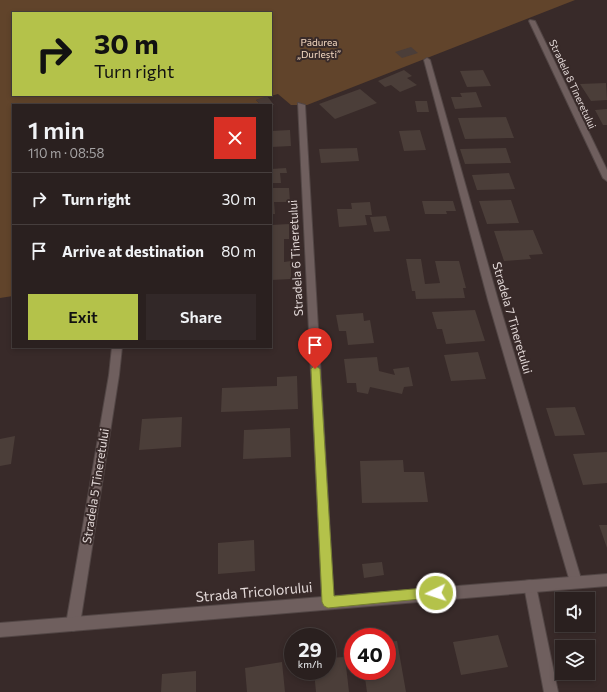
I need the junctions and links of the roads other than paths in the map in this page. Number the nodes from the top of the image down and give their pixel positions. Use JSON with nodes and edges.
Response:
{"nodes":[{"id":1,"x":532,"y":21,"type":"dead end"},
{"id":2,"x":427,"y":60,"type":"dead end"},
{"id":3,"x":301,"y":105,"type":"dead end"},
{"id":4,"x":607,"y":178,"type":"edge"},
{"id":5,"x":117,"y":348,"type":"edge"},
{"id":6,"x":607,"y":580,"type":"edge"},
{"id":7,"x":576,"y":582,"type":"junction"},
{"id":8,"x":530,"y":586,"type":"junction"},
{"id":9,"x":328,"y":602,"type":"junction"},
{"id":10,"x":73,"y":624,"type":"junction"},
{"id":11,"x":0,"y":630,"type":"edge"},
{"id":12,"x":550,"y":692,"type":"edge"}],
"edges":[{"from":1,"to":4,"type":"street","name":"Stradela 8 Tineretului"},
{"from":2,"to":7,"type":"street","name":"Stradela 7 Tineretului"},
{"from":3,"to":9,"type":"street","name":"Stradela 6 Tineretului"},
{"from":5,"to":10,"type":"street","name":"Stradela 5 Tineretului"},
{"from":6,"to":7,"type":"street","name":"Strada Tricolorului"},
{"from":7,"to":8,"type":"street","name":"Strada Tricolorului"},
{"from":8,"to":9,"type":"street","name":"Strada Tricolorului"},
{"from":8,"to":12,"type":"street"},
{"from":9,"to":10,"type":"street","name":"Strada Tricolorului"},
{"from":10,"to":11,"type":"street","name":"Strada Tricolorului"}]}
